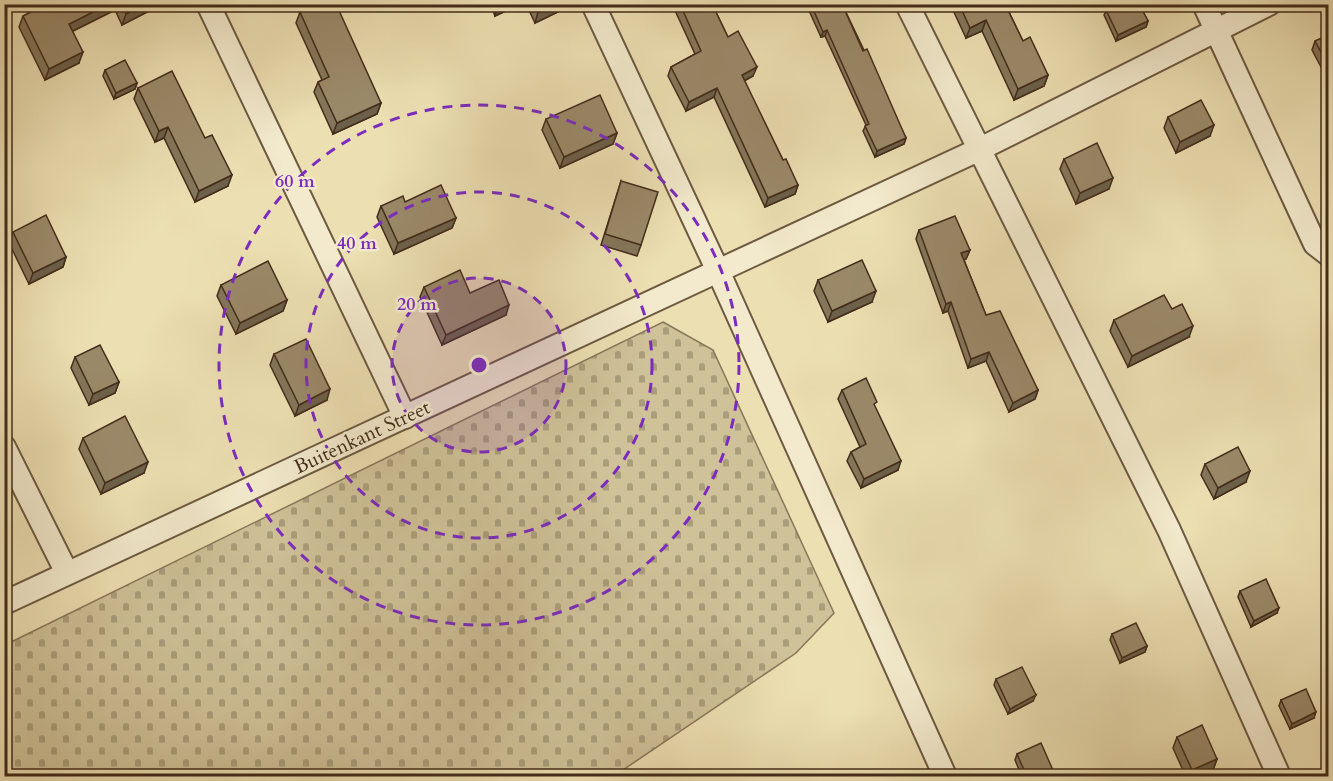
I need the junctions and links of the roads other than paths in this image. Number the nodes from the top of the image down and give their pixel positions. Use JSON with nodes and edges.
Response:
{"nodes":[{"id":1,"x":208,"y":4,"type":"edge"},
{"id":2,"x":593,"y":4,"type":"edge"},
{"id":3,"x":907,"y":4,"type":"edge"},
{"id":4,"x":1204,"y":4,"type":"edge"},
{"id":5,"x":1269,"y":4,"type":"edge"},
{"id":6,"x":1216,"y":30,"type":"junction"},
{"id":7,"x":978,"y":150,"type":"junction"},
{"id":8,"x":1329,"y":254,"type":"edge"},
{"id":9,"x":718,"y":271,"type":"junction"},
{"id":10,"x":405,"y":417,"type":"junction"},
{"id":11,"x":4,"y":447,"type":"edge"},
{"id":12,"x":67,"y":573,"type":"junction"},
{"id":13,"x":4,"y":603,"type":"edge"},
{"id":14,"x":945,"y":777,"type":"edge"},
{"id":15,"x":1279,"y":777,"type":"edge"}],
"edges":[{"from":1,"to":10,"type":"street"},
{"from":2,"to":9,"type":"street"},
{"from":3,"to":7,"type":"street"},
{"from":4,"to":6,"type":"street"},
{"from":5,"to":6,"type":"street","name":"Buitenkant Street"},
{"from":6,"to":7,"type":"street","name":"Buitenkant Street"},
{"from":6,"to":8,"type":"street"},
{"from":7,"to":9,"type":"street","name":"Buitenkant Street"},
{"from":7,"to":15,"type":"street"},
{"from":9,"to":10,"type":"street","name":"Buitenkant Street"},
{"from":9,"to":14,"type":"street"},
{"from":10,"to":12,"type":"street","name":"Buitenkant Street"},
{"from":11,"to":12,"type":"street"},
{"from":12,"to":13,"type":"street","name":"Buitenkant Street"}]}
